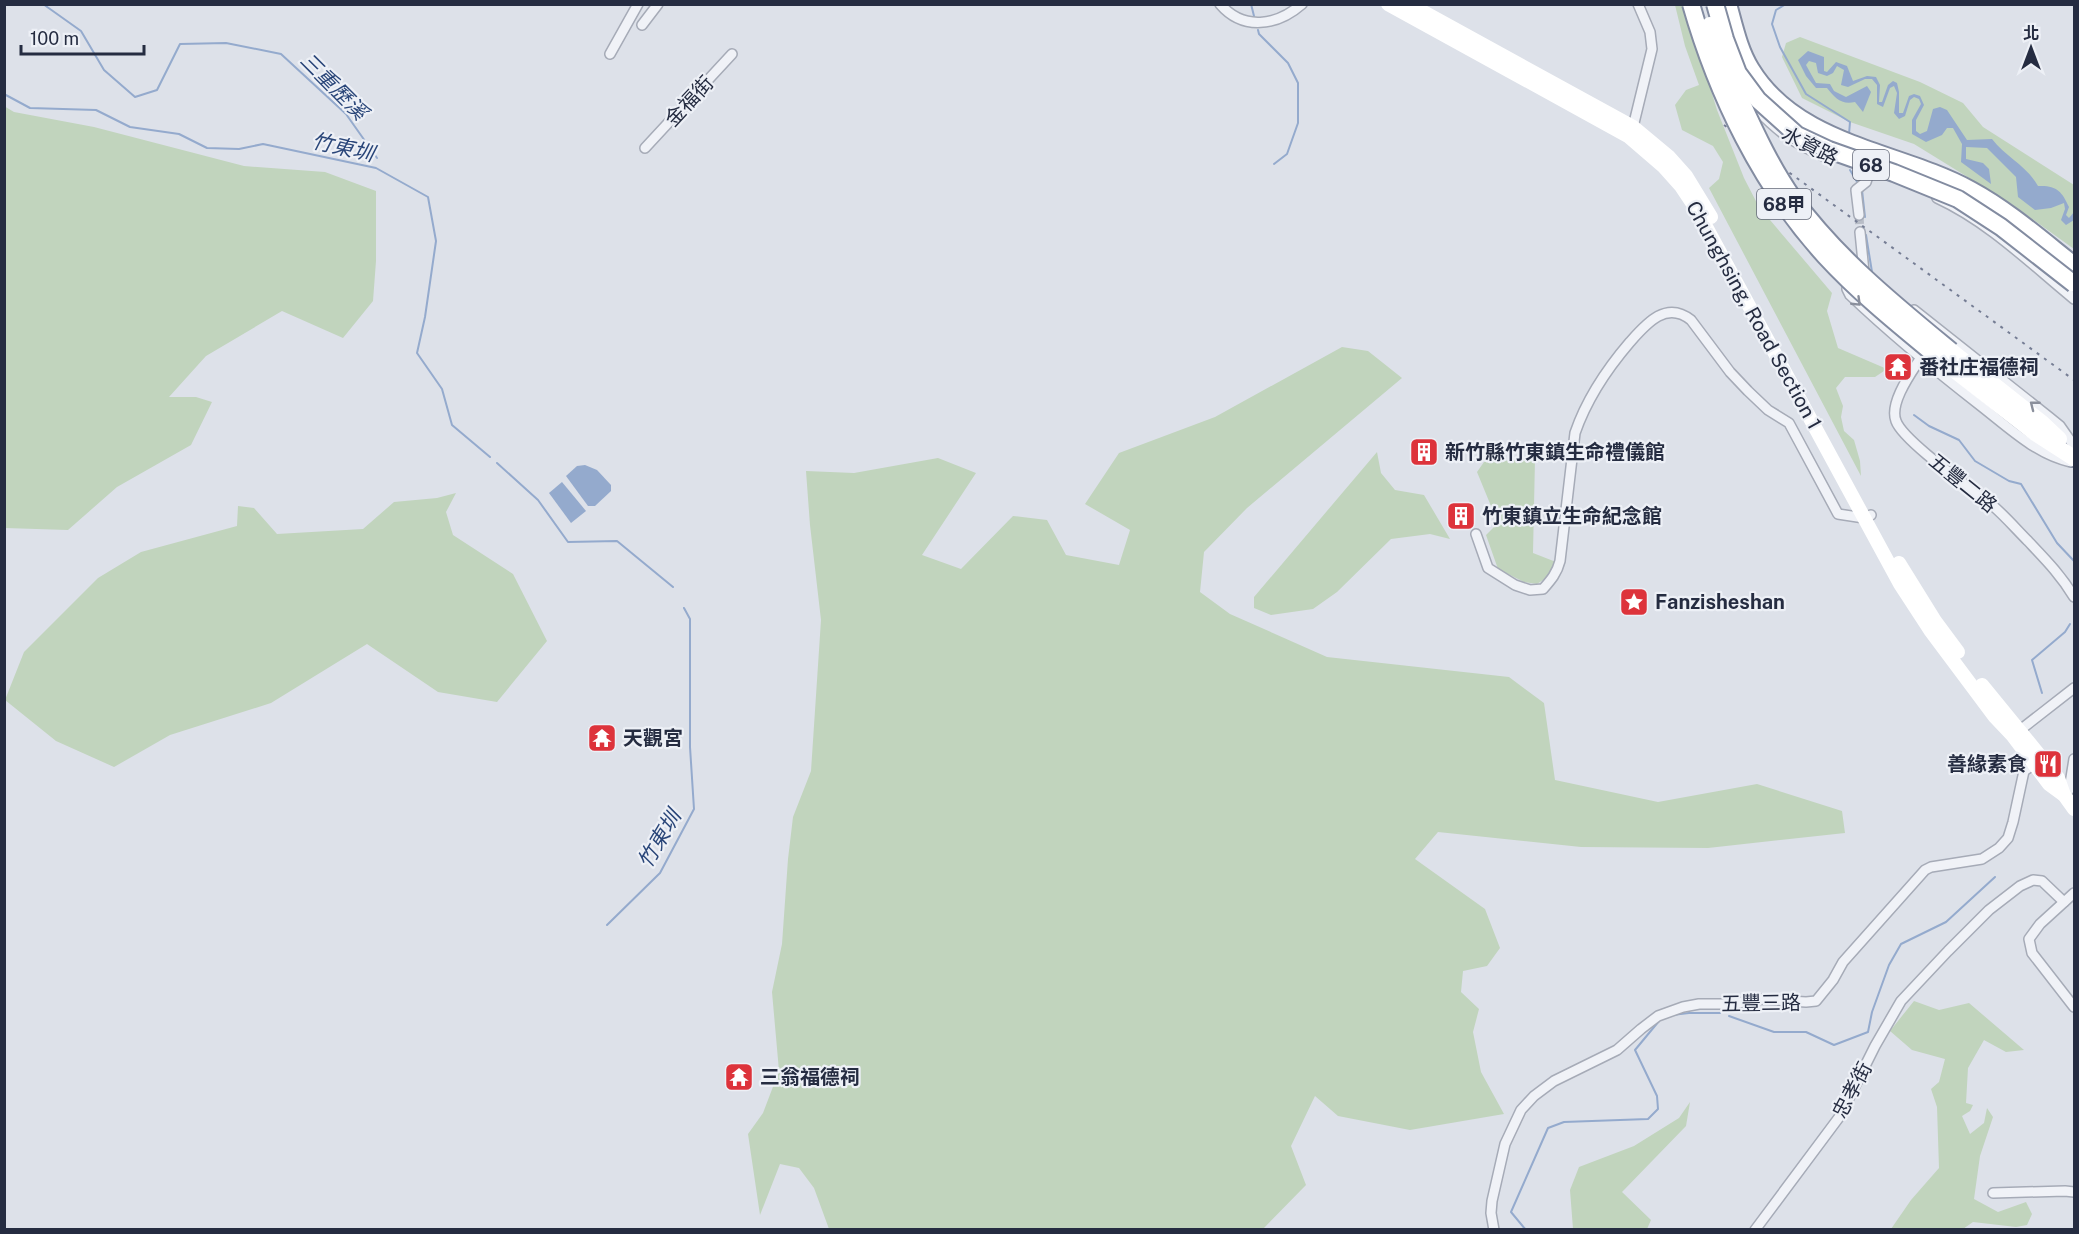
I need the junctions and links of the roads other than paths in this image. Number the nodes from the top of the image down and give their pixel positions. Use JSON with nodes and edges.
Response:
{"nodes":[{"id":1,"x":638,"y":4,"type":"edge"},
{"id":2,"x":658,"y":4,"type":"edge"},
{"id":3,"x":1220,"y":4,"type":"edge"},
{"id":4,"x":1302,"y":4,"type":"edge"},
{"id":5,"x":1388,"y":4,"type":"edge"},
{"id":6,"x":1409,"y":4,"type":"edge"},
{"id":7,"x":1638,"y":4,"type":"edge"},
{"id":8,"x":1691,"y":4,"type":"edge"},
{"id":9,"x":1704,"y":4,"type":"edge"},
{"id":10,"x":1710,"y":4,"type":"edge"},
{"id":11,"x":1715,"y":4,"type":"edge"},
{"id":12,"x":1721,"y":4,"type":"edge"},
{"id":13,"x":1728,"y":4,"type":"edge"},
{"id":14,"x":642,"y":25,"type":"dead end"},
{"id":15,"x":610,"y":54,"type":"dead end"},
{"id":16,"x":732,"y":54,"type":"dead end"},
{"id":17,"x":1633,"y":127,"type":"junction"},
{"id":18,"x":645,"y":148,"type":"dead end"},
{"id":19,"x":1875,"y":157,"type":"junction"},
{"id":20,"x":1867,"y":177,"type":"junction"},
{"id":21,"x":1859,"y":215,"type":"tunnel mouth"},
{"id":22,"x":1860,"y":232,"type":"tunnel mouth"},
{"id":23,"x":2074,"y":265,"type":"edge"},
{"id":24,"x":1864,"y":272,"type":"junction"},
{"id":25,"x":2067,"y":286,"type":"edge"},
{"id":26,"x":2074,"y":299,"type":"edge"},
{"id":27,"x":1945,"y":355,"type":"junction"},
{"id":28,"x":1920,"y":359,"type":"junction"},
{"id":29,"x":2074,"y":446,"type":"edge"},
{"id":30,"x":2074,"y":458,"type":"edge"},
{"id":31,"x":1868,"y":517,"type":"junction"},
{"id":32,"x":1476,"y":534,"type":"dead end"},
{"id":33,"x":2074,"y":597,"type":"edge"},
{"id":34,"x":2074,"y":688,"type":"edge"},
{"id":35,"x":2016,"y":732,"type":"junction"},
{"id":36,"x":2074,"y":759,"type":"edge"},
{"id":37,"x":2033,"y":765,"type":"junction"},
{"id":38,"x":2064,"y":795,"type":"junction"},
{"id":39,"x":2074,"y":809,"type":"edge"},
{"id":40,"x":2074,"y":893,"type":"edge"},
{"id":41,"x":2064,"y":902,"type":"junction"},
{"id":42,"x":2074,"y":1007,"type":"edge"},
{"id":43,"x":2074,"y":1192,"type":"edge"},
{"id":44,"x":1993,"y":1193,"type":"dead end"},
{"id":45,"x":1494,"y":1230,"type":"edge"},
{"id":46,"x":1755,"y":1230,"type":"edge"}],
"edges":[{"from":1,"to":15,"type":"street"},
{"from":2,"to":14,"type":"street"},
{"from":3,"to":4,"type":"street"},
{"from":5,"to":31,"type":"main road","name":"Chunghsing, Road Section 1"},
{"from":6,"to":17,"type":"main road","name":"Chunghsing, Road Section 1"},
{"from":7,"to":17,"type":"street"},
{"from":8,"to":27,"type":"highway","number":"68甲","bridge":true},
{"from":9,"to":27,"type":"highway","number":"68甲","bridge":true},
{"from":10,"to":20,"type":"street","name":"水資路"},
{"from":11,"to":25,"type":"highway","number":"68","bridge":true},
{"from":12,"to":19,"type":"street","name":"水資路"},
{"from":13,"to":23,"type":"highway","number":"68"},
{"from":16,"to":18,"type":"street","name":"金福街"},
{"from":17,"to":31,"type":"main road","name":"Chunghsing, Road Section 1"},
{"from":19,"to":20,"type":"street"},
{"from":19,"to":25,"type":"street","name":"水資路"},
{"from":20,"to":21,"type":"street"},
{"from":20,"to":25,"type":"street","name":"水資路"},
{"from":22,"to":24,"type":"street"},
{"from":24,"to":28,"type":"street","one_way":true},
{"from":29,"to":24,"type":"street","one_way":true},
{"from":25,"to":26,"type":"street","name":"水資路"},
{"from":27,"to":30,"type":"highway","number":"68甲"},
{"from":28,"to":30,"type":"street"},
{"from":28,"to":33,"type":"street","name":"五豐二路"},
{"from":31,"to":32,"type":"street"},
{"from":31,"to":35,"type":"main road","name":"Chunghsing, Road Section 1"},
{"from":34,"to":35,"type":"street"},
{"from":35,"to":37,"type":"main road"},
{"from":35,"to":38,"type":"main road"},
{"from":36,"to":38,"type":"street"},
{"from":37,"to":38,"type":"main road"},
{"from":37,"to":45,"type":"street","name":"五豐三路"},
{"from":38,"to":39,"type":"main road"},
{"from":40,"to":41,"type":"street"},
{"from":41,"to":42,"type":"street"},
{"from":41,"to":46,"type":"street","name":"忠孝街"},
{"from":43,"to":44,"type":"street"}]}
